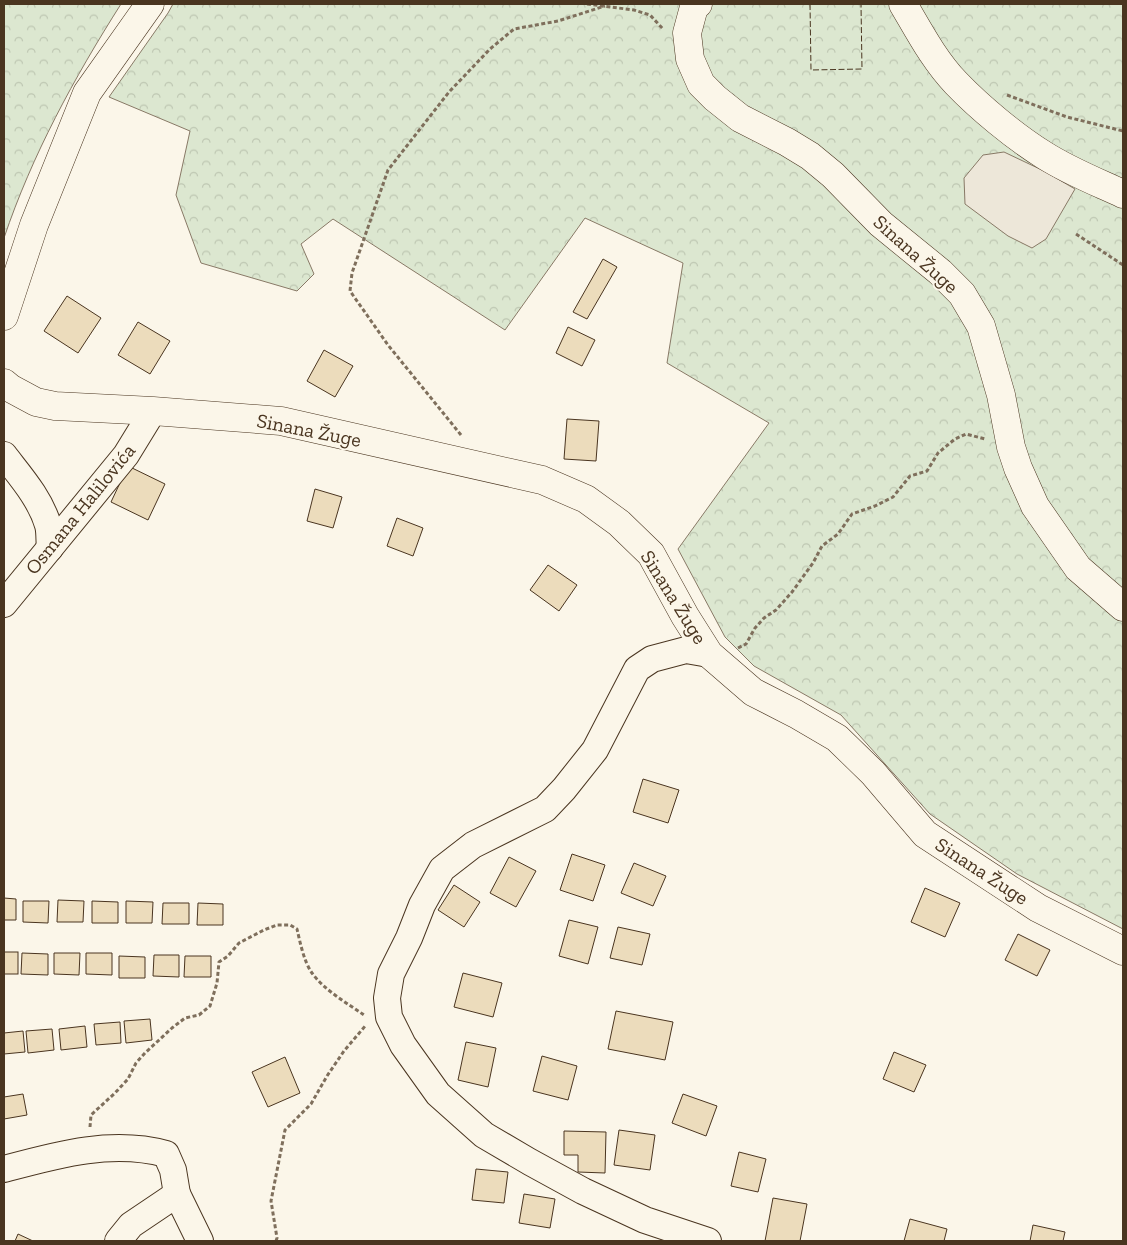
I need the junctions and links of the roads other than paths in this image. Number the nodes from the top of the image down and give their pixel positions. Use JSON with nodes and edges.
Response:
{"nodes":[{"id":1,"x":150,"y":4,"type":"edge"},
{"id":2,"x":698,"y":4,"type":"edge"},
{"id":3,"x":903,"y":4,"type":"edge"},
{"id":4,"x":1123,"y":194,"type":"edge"},
{"id":5,"x":4,"y":316,"type":"edge"},
{"id":6,"x":4,"y":384,"type":"edge"},
{"id":7,"x":153,"y":411,"type":"junction"},
{"id":8,"x":4,"y":455,"type":"edge"},
{"id":9,"x":50,"y":548,"type":"junction"},
{"id":10,"x":4,"y":604,"type":"edge"},
{"id":11,"x":1123,"y":608,"type":"edge"},
{"id":12,"x":709,"y":654,"type":"junction"},
{"id":13,"x":1123,"y":951,"type":"edge"},
{"id":14,"x":4,"y":1169,"type":"edge"},
{"id":15,"x":177,"y":1194,"type":"junction"},
{"id":16,"x":118,"y":1241,"type":"edge"},
{"id":17,"x":200,"y":1241,"type":"edge"},
{"id":18,"x":708,"y":1241,"type":"edge"}],
"edges":[{"from":1,"to":5,"type":"main road"},
{"from":2,"to":11,"type":"main road","name":"Sinana Žuge"},
{"from":3,"to":4,"type":"main road"},
{"from":6,"to":7,"type":"main road","name":"Sinana Žuge"},
{"from":7,"to":9,"type":"street","name":"Osmana Halilovića"},
{"from":7,"to":12,"type":"main road","name":"Sinana Žuge"},
{"from":8,"to":9,"type":"street"},
{"from":9,"to":10,"type":"street","name":"Osmana Halilovića"},
{"from":12,"to":13,"type":"main road","name":"Sinana Žuge"},
{"from":12,"to":18,"type":"street"},
{"from":14,"to":15,"type":"street"},
{"from":15,"to":16,"type":"street"},
{"from":15,"to":17,"type":"street"}]}
